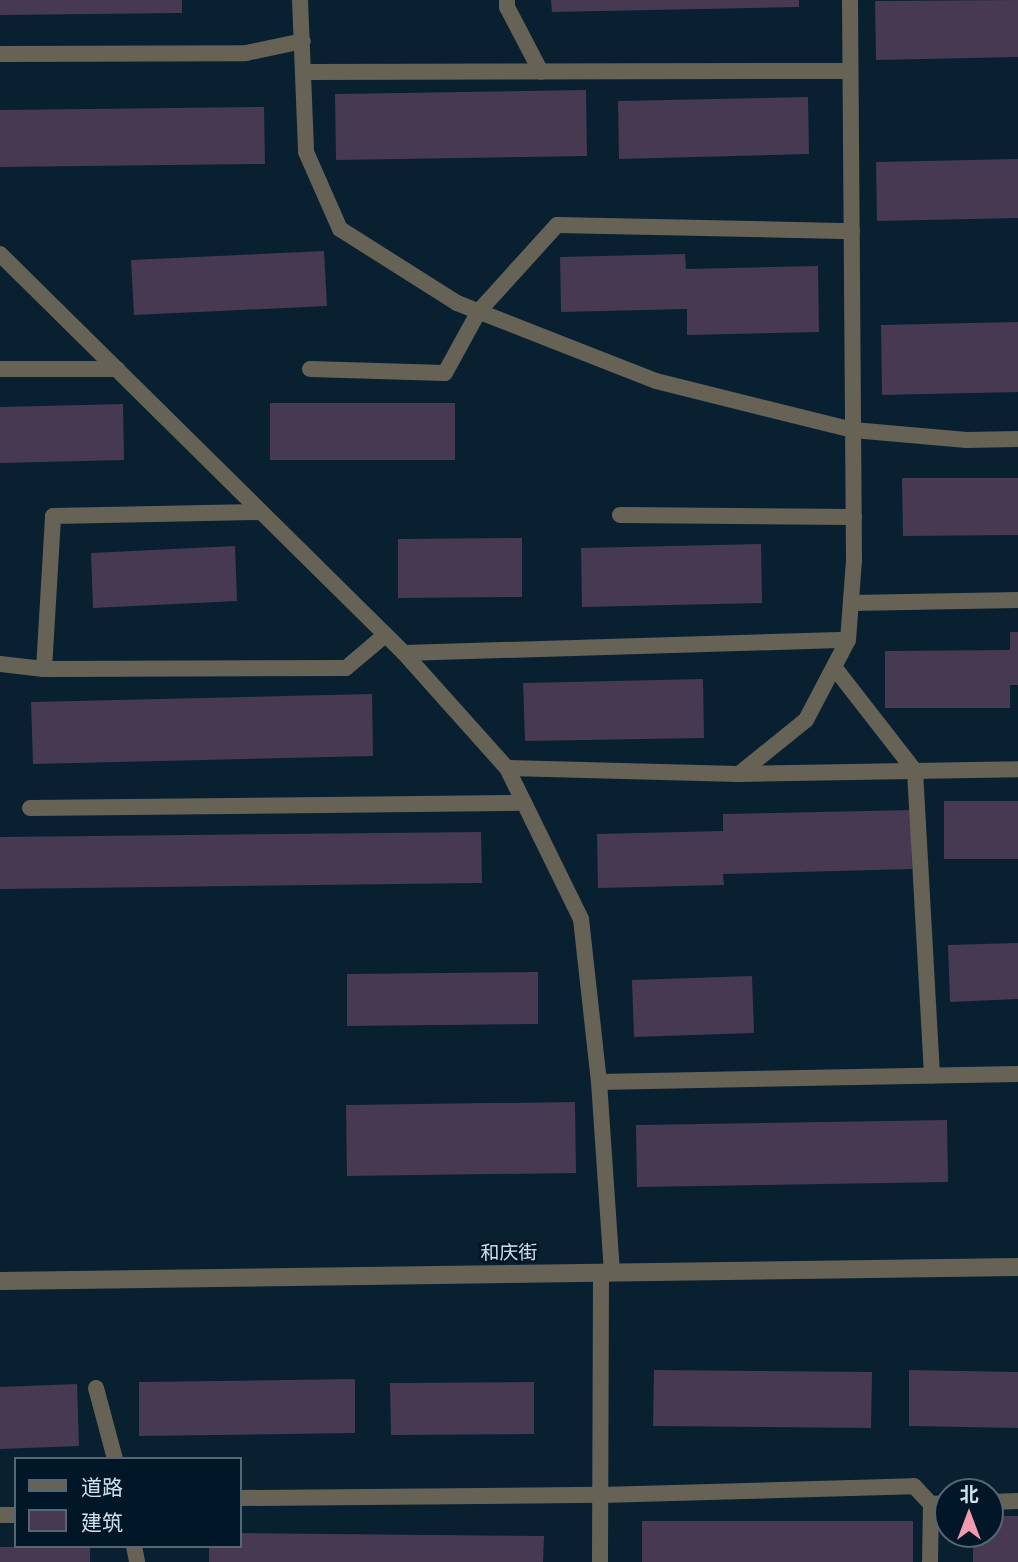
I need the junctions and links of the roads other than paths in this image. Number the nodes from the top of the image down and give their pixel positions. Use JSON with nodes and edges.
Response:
{"nodes":[{"id":1,"x":300,"y":0,"type":"edge"},
{"id":2,"x":507,"y":0,"type":"edge"},
{"id":3,"x":850,"y":0,"type":"edge"},
{"id":4,"x":303,"y":41,"type":"junction"},
{"id":5,"x":0,"y":54,"type":"edge"},
{"id":6,"x":850,"y":71,"type":"junction"},
{"id":7,"x":305,"y":72,"type":"junction"},
{"id":8,"x":541,"y":72,"type":"junction"},
{"id":9,"x":852,"y":231,"type":"junction"},
{"id":10,"x":1,"y":257,"type":"edge"},
{"id":11,"x":479,"y":311,"type":"junction"},
{"id":12,"x":0,"y":369,"type":"edge"},
{"id":13,"x":117,"y":369,"type":"junction"},
{"id":14,"x":310,"y":369,"type":"dead end"},
{"id":15,"x":853,"y":430,"type":"junction"},
{"id":16,"x":1018,"y":439,"type":"edge"},
{"id":17,"x":261,"y":512,"type":"junction"},
{"id":18,"x":620,"y":515,"type":"dead end"},
{"id":19,"x":854,"y":517,"type":"junction"},
{"id":20,"x":1018,"y":600,"type":"edge"},
{"id":21,"x":851,"y":603,"type":"junction"},
{"id":22,"x":385,"y":635,"type":"junction"},
{"id":23,"x":848,"y":640,"type":"junction"},
{"id":24,"x":404,"y":653,"type":"junction"},
{"id":25,"x":0,"y":664,"type":"edge"},
{"id":26,"x":834,"y":667,"type":"junction"},
{"id":27,"x":44,"y":668,"type":"junction"},
{"id":28,"x":507,"y":768,"type":"junction"},
{"id":29,"x":1018,"y":769,"type":"edge"},
{"id":30,"x":915,"y":771,"type":"junction"},
{"id":31,"x":739,"y":774,"type":"junction"},
{"id":32,"x":524,"y":803,"type":"junction"},
{"id":33,"x":30,"y":808,"type":"dead end"},
{"id":34,"x":1018,"y":1074,"type":"edge"},
{"id":35,"x":932,"y":1076,"type":"junction"},
{"id":36,"x":599,"y":1082,"type":"junction"},
{"id":37,"x":1018,"y":1267,"type":"edge"},
{"id":38,"x":606,"y":1273,"type":"junction"},
{"id":39,"x":0,"y":1281,"type":"edge"},
{"id":40,"x":96,"y":1388,"type":"dead end"},
{"id":41,"x":114,"y":1457,"type":"edge"},
{"id":42,"x":601,"y":1495,"type":"junction"},
{"id":43,"x":242,"y":1498,"type":"edge"},
{"id":44,"x":931,"y":1504,"type":"junction"},
{"id":45,"x":934,"y":1504,"type":"edge"},
{"id":46,"x":600,"y":1562,"type":"edge"},
{"id":47,"x":930,"y":1562,"type":"edge"}],
"edges":[{"from":1,"to":4,"type":"lane"},
{"from":2,"to":8,"type":"lane"},
{"from":3,"to":6,"type":"lane"},
{"from":4,"to":5,"type":"lane"},
{"from":4,"to":7,"type":"lane"},
{"from":6,"to":8,"type":"lane"},
{"from":6,"to":9,"type":"lane"},
{"from":7,"to":8,"type":"lane"},
{"from":7,"to":11,"type":"lane"},
{"from":9,"to":11,"type":"lane"},
{"from":9,"to":15,"type":"lane"},
{"from":10,"to":13,"type":"lane"},
{"from":11,"to":14,"type":"lane"},
{"from":11,"to":15,"type":"lane"},
{"from":12,"to":13,"type":"lane"},
{"from":13,"to":17,"type":"lane"},
{"from":15,"to":16,"type":"lane"},
{"from":15,"to":19,"type":"lane"},
{"from":17,"to":22,"type":"lane"},
{"from":17,"to":27,"type":"lane"},
{"from":18,"to":19,"type":"lane"},
{"from":19,"to":21,"type":"lane"},
{"from":20,"to":21,"type":"lane"},
{"from":21,"to":23,"type":"lane"},
{"from":22,"to":24,"type":"lane"},
{"from":22,"to":27,"type":"lane"},
{"from":23,"to":24,"type":"lane"},
{"from":23,"to":26,"type":"lane"},
{"from":24,"to":28,"type":"lane"},
{"from":25,"to":27,"type":"lane"},
{"from":26,"to":30,"type":"lane"},
{"from":26,"to":31,"type":"lane"},
{"from":28,"to":31,"type":"lane"},
{"from":28,"to":32,"type":"lane"},
{"from":29,"to":30,"type":"lane"},
{"from":30,"to":31,"type":"lane"},
{"from":30,"to":35,"type":"lane"},
{"from":32,"to":33,"type":"lane"},
{"from":32,"to":36,"type":"lane"},
{"from":34,"to":35,"type":"lane"},
{"from":35,"to":36,"type":"lane"},
{"from":36,"to":38,"type":"lane"},
{"from":37,"to":38,"type":"street","name":"和庆街"},
{"from":38,"to":39,"type":"street","name":"和庆街"},
{"from":38,"to":42,"type":"lane"},
{"from":40,"to":41,"type":"lane"},
{"from":42,"to":43,"type":"lane"},
{"from":42,"to":44,"type":"lane"},
{"from":42,"to":46,"type":"lane"},
{"from":44,"to":45,"type":"lane"},
{"from":44,"to":47,"type":"lane"}]}
